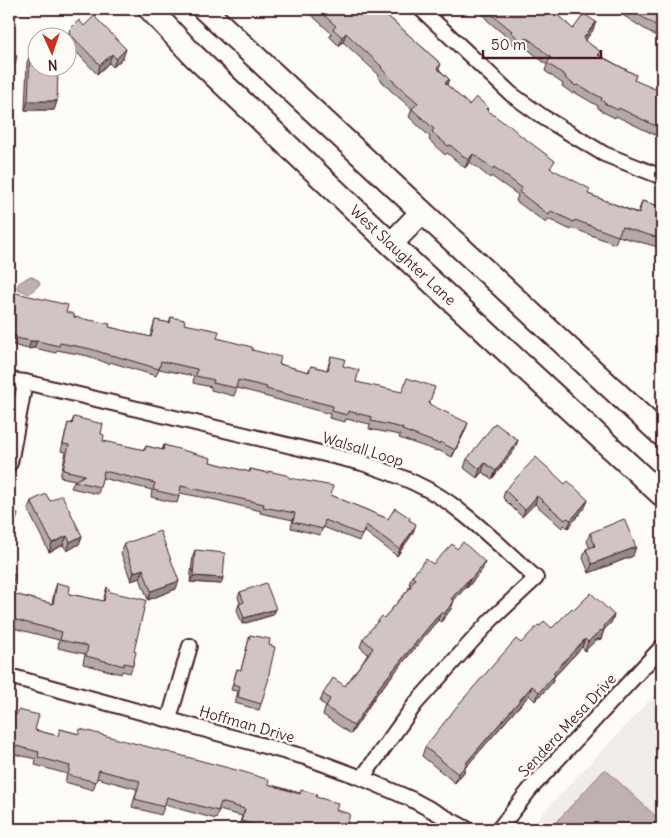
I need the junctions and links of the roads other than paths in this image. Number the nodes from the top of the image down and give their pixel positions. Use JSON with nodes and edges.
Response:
{"nodes":[{"id":1,"x":150,"y":9,"type":"edge"},
{"id":2,"x":204,"y":9,"type":"edge"},
{"id":3,"x":421,"y":9,"type":"edge"},
{"id":4,"x":662,"y":177,"type":"edge"},
{"id":5,"x":422,"y":212,"type":"junction"},
{"id":6,"x":391,"y":244,"type":"junction"},
{"id":7,"x":9,"y":380,"type":"edge"},
{"id":8,"x":25,"y":382,"type":"junction"},
{"id":9,"x":662,"y":435,"type":"edge"},
{"id":10,"x":10,"y":463,"type":"edge"},
{"id":11,"x":662,"y":495,"type":"edge"},
{"id":12,"x":190,"y":646,"type":"dead end"},
{"id":13,"x":662,"y":647,"type":"edge"},
{"id":14,"x":9,"y":676,"type":"edge"},
{"id":15,"x":169,"y":719,"type":"junction"},
{"id":16,"x":362,"y":778,"type":"junction"},
{"id":17,"x":467,"y":829,"type":"edge"},
{"id":18,"x":499,"y":829,"type":"edge"}],
"edges":[{"from":1,"to":6,"type":"main road","name":"West Slaughter Lane"},
{"from":2,"to":5,"type":"main road"},
{"from":3,"to":4,"type":"street"},
{"from":5,"to":6,"type":"main road"},
{"from":5,"to":9,"type":"main road"},
{"from":6,"to":11,"type":"main road","name":"West Slaughter Lane"},
{"from":7,"to":8,"type":"street","name":"Walsall Loop"},
{"from":8,"to":10,"type":"street"},
{"from":8,"to":16,"type":"street","name":"Walsall Loop"},
{"from":12,"to":15,"type":"street"},
{"from":13,"to":18,"type":"street","name":"Sendera Mesa Drive"},
{"from":14,"to":15,"type":"street","name":"Hoffman Drive"},
{"from":15,"to":16,"type":"street","name":"Hoffman Drive"},
{"from":16,"to":17,"type":"street","name":"Hoffman Drive"}]}
